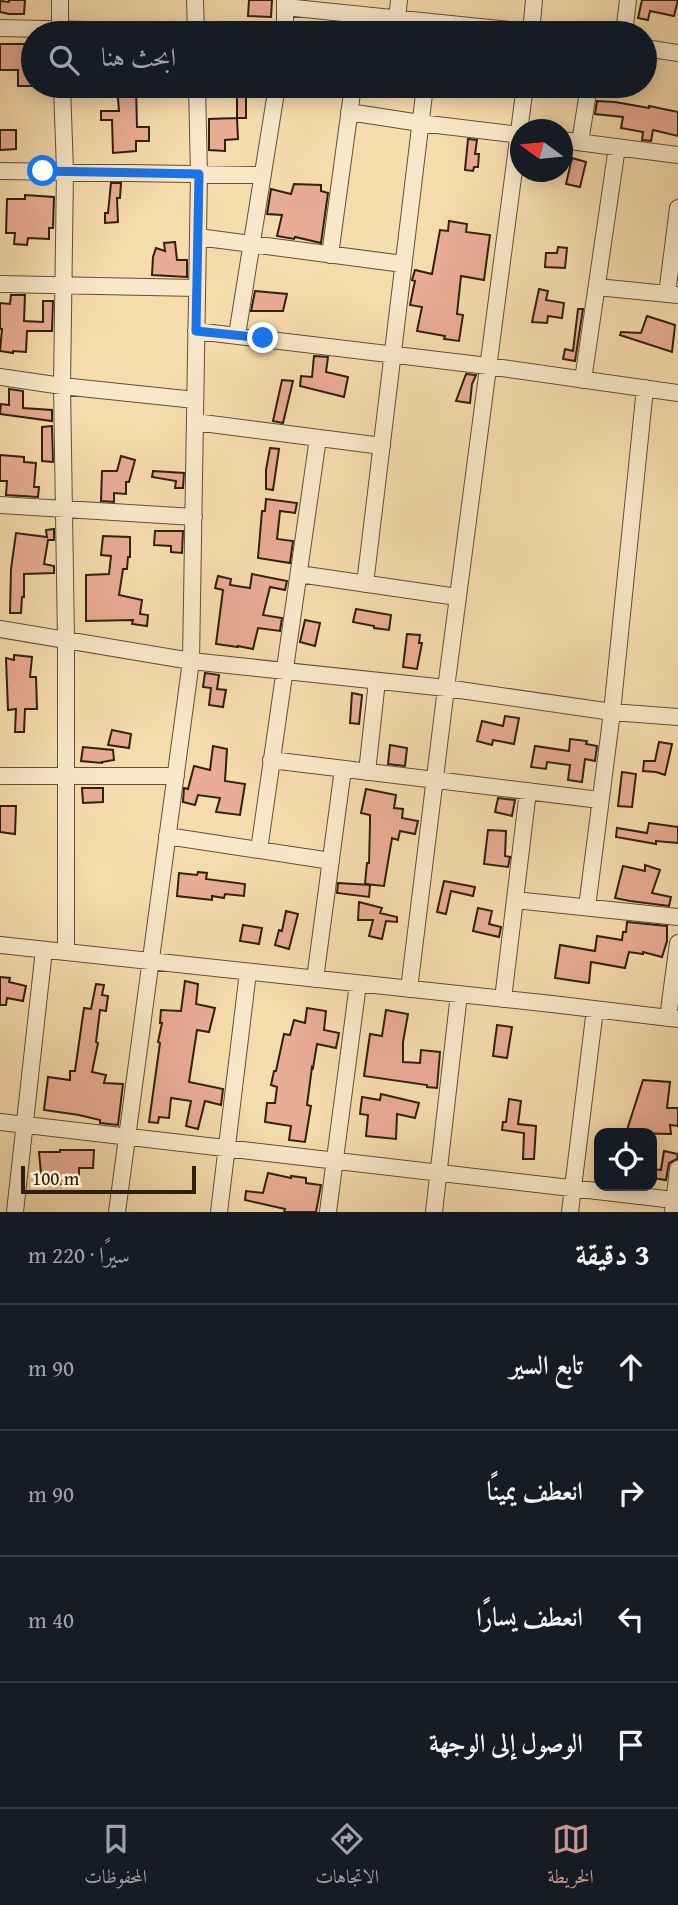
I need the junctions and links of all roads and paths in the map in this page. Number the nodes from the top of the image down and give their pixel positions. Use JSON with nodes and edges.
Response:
{"nodes":[{"id":1,"x":60,"y":0,"type":"edge"},
{"id":2,"x":195,"y":0,"type":"edge"},
{"id":3,"x":399,"y":0,"type":"edge"},
{"id":4,"x":534,"y":0,"type":"edge"},
{"id":5,"x":628,"y":0,"type":"edge"},
{"id":6,"x":285,"y":4,"type":"edge"},
{"id":7,"x":363,"y":15,"type":"junction"},
{"id":8,"x":397,"y":19,"type":"junction"},
{"id":9,"x":60,"y":21,"type":"edge"},
{"id":10,"x":196,"y":21,"type":"edge"},
{"id":11,"x":362,"y":21,"type":"edge"},
{"id":12,"x":405,"y":21,"type":"edge"},
{"id":13,"x":534,"y":21,"type":"edge"},
{"id":14,"x":625,"y":21,"type":"edge"},
{"id":15,"x":0,"y":29,"type":"edge"},
{"id":16,"x":21,"y":30,"type":"edge"},
{"id":17,"x":657,"y":49,"type":"edge"},
{"id":18,"x":678,"y":52,"type":"edge"},
{"id":19,"x":62,"y":98,"type":"edge"},
{"id":20,"x":197,"y":98,"type":"edge"},
{"id":21,"x":275,"y":98,"type":"edge"},
{"id":22,"x":351,"y":98,"type":"edge"},
{"id":23,"x":423,"y":98,"type":"edge"},
{"id":24,"x":523,"y":98,"type":"edge"},
{"id":25,"x":587,"y":98,"type":"edge"},
{"id":26,"x":349,"y":112,"type":"junction"},
{"id":27,"x":521,"y":119,"type":"edge"},
{"id":28,"x":420,"y":123,"type":"junction"},
{"id":29,"x":510,"y":134,"type":"edge"},
{"id":30,"x":573,"y":141,"type":"edge"},
{"id":31,"x":580,"y":142,"type":"junction"},
{"id":32,"x":617,"y":147,"type":"junction"},
{"id":33,"x":678,"y":155,"type":"edge"},
{"id":34,"x":0,"y":171,"type":"edge"},
{"id":35,"x":65,"y":171,"type":"junction"},
{"id":36,"x":199,"y":174,"type":"junction"},
{"id":37,"x":263,"y":175,"type":"junction"},
{"id":38,"x":513,"y":182,"type":"edge"},
{"id":39,"x":678,"y":208,"type":"edge"},
{"id":40,"x":198,"y":237,"type":"junction"},
{"id":41,"x":252,"y":244,"type":"junction"},
{"id":42,"x":330,"y":255,"type":"junction"},
{"id":43,"x":403,"y":264,"type":"junction"},
{"id":44,"x":0,"y":284,"type":"edge"},
{"id":45,"x":62,"y":285,"type":"junction"},
{"id":46,"x":597,"y":287,"type":"junction"},
{"id":47,"x":197,"y":288,"type":"junction"},
{"id":48,"x":672,"y":295,"type":"edge"},
{"id":49,"x":196,"y":331,"type":"junction"},
{"id":50,"x":237,"y":335,"type":"junction"},
{"id":51,"x":393,"y":354,"type":"junction"},
{"id":52,"x":488,"y":366,"type":"junction"},
{"id":53,"x":0,"y":377,"type":"edge"},
{"id":54,"x":583,"y":380,"type":"junction"},
{"id":55,"x":62,"y":386,"type":"junction"},
{"id":56,"x":645,"y":388,"type":"junction"},
{"id":57,"x":678,"y":393,"type":"edge"},
{"id":58,"x":195,"y":400,"type":"junction"},
{"id":59,"x":195,"y":422,"type":"junction"},
{"id":60,"x":318,"y":438,"type":"junction"},
{"id":61,"x":382,"y":446,"type":"junction"},
{"id":62,"x":0,"y":505,"type":"edge"},
{"id":63,"x":65,"y":509,"type":"junction"},
{"id":64,"x":194,"y":517,"type":"junction"},
{"id":65,"x":299,"y":574,"type":"junction"},
{"id":66,"x":365,"y":584,"type":"junction"},
{"id":67,"x":457,"y":597,"type":"junction"},
{"id":68,"x":0,"y":629,"type":"edge"},
{"id":69,"x":66,"y":640,"type":"junction"},
{"id":70,"x":191,"y":661,"type":"junction"},
{"id":71,"x":285,"y":671,"type":"junction"},
{"id":72,"x":377,"y":681,"type":"junction"},
{"id":73,"x":446,"y":688,"type":"junction"},
{"id":74,"x":612,"y":712,"type":"junction"},
{"id":75,"x":678,"y":717,"type":"edge"},
{"id":76,"x":271,"y":760,"type":"junction"},
{"id":77,"x":343,"y":769,"type":"junction"},
{"id":78,"x":367,"y":772,"type":"junction"},
{"id":79,"x":0,"y":776,"type":"edge"},
{"id":80,"x":65,"y":776,"type":"junction"},
{"id":81,"x":176,"y":776,"type":"junction"},
{"id":82,"x":434,"y":780,"type":"junction"},
{"id":83,"x":528,"y":792,"type":"junction"},
{"id":84,"x":600,"y":800,"type":"junction"},
{"id":85,"x":167,"y":836,"type":"junction"},
{"id":86,"x":259,"y":850,"type":"junction"},
{"id":87,"x":331,"y":861,"type":"junction"},
{"id":88,"x":515,"y":900,"type":"junction"},
{"id":89,"x":587,"y":907,"type":"junction"},
{"id":90,"x":678,"y":917,"type":"edge"},
{"id":91,"x":678,"y":943,"type":"edge"},
{"id":92,"x":0,"y":945,"type":"edge"},
{"id":93,"x":44,"y":950,"type":"junction"},
{"id":94,"x":65,"y":952,"type":"junction"},
{"id":95,"x":150,"y":962,"type":"junction"},
{"id":96,"x":248,"y":972,"type":"junction"},
{"id":97,"x":315,"y":979,"type":"junction"},
{"id":98,"x":358,"y":984,"type":"junction"},
{"id":99,"x":409,"y":989,"type":"junction"},
{"id":100,"x":459,"y":994,"type":"junction"},
{"id":101,"x":503,"y":999,"type":"junction"},
{"id":102,"x":595,"y":1009,"type":"junction"},
{"id":103,"x":673,"y":1018,"type":"edge"},
{"id":104,"x":0,"y":1122,"type":"edge"},
{"id":105,"x":24,"y":1125,"type":"junction"},
{"id":106,"x":127,"y":1137,"type":"junction"},
{"id":107,"x":227,"y":1148,"type":"junction"},
{"id":108,"x":335,"y":1161,"type":"junction"},
{"id":109,"x":678,"y":1169,"type":"edge"},
{"id":110,"x":439,"y":1173,"type":"junction"},
{"id":111,"x":573,"y":1188,"type":"junction"},
{"id":112,"x":675,"y":1196,"type":"edge"},
{"id":113,"x":15,"y":1212,"type":"edge"},
{"id":114,"x":117,"y":1212,"type":"edge"},
{"id":115,"x":219,"y":1212,"type":"edge"},
{"id":116,"x":328,"y":1212,"type":"edge"},
{"id":117,"x":434,"y":1212,"type":"edge"},
{"id":118,"x":570,"y":1212,"type":"edge"}],
"edges":[{"from":1,"to":9,"type":"street"},
{"from":2,"to":10,"type":"street"},
{"from":3,"to":8,"type":"street"},
{"from":4,"to":13,"type":"street"},
{"from":5,"to":14,"type":"street"},
{"from":6,"to":7,"type":"street"},
{"from":7,"to":8,"type":"street"},
{"from":7,"to":11,"type":"street"},
{"from":8,"to":12,"type":"street"},
{"from":15,"to":16,"type":"street"},
{"from":17,"to":18,"type":"street"},
{"from":19,"to":35,"type":"street"},
{"from":20,"to":36,"type":"street"},
{"from":21,"to":37,"type":"street"},
{"from":22,"to":26,"type":"street"},
{"from":23,"to":28,"type":"street"},
{"from":24,"to":27,"type":"street"},
{"from":25,"to":31,"type":"street"},
{"from":26,"to":28,"type":"street"},
{"from":26,"to":42,"type":"street"},
{"from":28,"to":29,"type":"street"},
{"from":28,"to":43,"type":"street"},
{"from":30,"to":31,"type":"street"},
{"from":31,"to":32,"type":"street"},
{"from":32,"to":33,"type":"street"},
{"from":32,"to":46,"type":"street"},
{"from":34,"to":35,"type":"street"},
{"from":35,"to":36,"type":"street"},
{"from":35,"to":45,"type":"street"},
{"from":36,"to":37,"type":"street"},
{"from":36,"to":40,"type":"street"},
{"from":37,"to":41,"type":"street"},
{"from":38,"to":52,"type":"street"},
{"from":39,"to":48,"type":"street"},
{"from":40,"to":41,"type":"street"},
{"from":40,"to":47,"type":"street"},
{"from":41,"to":42,"type":"street"},
{"from":41,"to":50,"type":"street"},
{"from":42,"to":43,"type":"street"},
{"from":43,"to":51,"type":"street"},
{"from":44,"to":45,"type":"street"},
{"from":45,"to":47,"type":"street"},
{"from":45,"to":55,"type":"street"},
{"from":46,"to":48,"type":"street"},
{"from":46,"to":54,"type":"street"},
{"from":47,"to":49,"type":"street"},
{"from":49,"to":50,"type":"street"},
{"from":49,"to":58,"type":"street"},
{"from":50,"to":51,"type":"street"},
{"from":51,"to":52,"type":"street"},
{"from":51,"to":61,"type":"street"},
{"from":52,"to":54,"type":"street"},
{"from":52,"to":67,"type":"street"},
{"from":53,"to":55,"type":"street"},
{"from":54,"to":56,"type":"street"},
{"from":55,"to":58,"type":"street"},
{"from":55,"to":63,"type":"street"},
{"from":56,"to":57,"type":"street"},
{"from":56,"to":74,"type":"street"},
{"from":58,"to":59,"type":"street"},
{"from":59,"to":60,"type":"street"},
{"from":59,"to":64,"type":"street"},
{"from":60,"to":61,"type":"street"},
{"from":60,"to":65,"type":"street"},
{"from":61,"to":66,"type":"street"},
{"from":62,"to":63,"type":"street"},
{"from":63,"to":64,"type":"street"},
{"from":63,"to":69,"type":"street"},
{"from":64,"to":70,"type":"street"},
{"from":65,"to":66,"type":"street"},
{"from":65,"to":71,"type":"street"},
{"from":66,"to":67,"type":"street"},
{"from":67,"to":73,"type":"street"},
{"from":68,"to":69,"type":"street"},
{"from":69,"to":70,"type":"street"},
{"from":69,"to":80,"type":"street"},
{"from":70,"to":71,"type":"street"},
{"from":70,"to":81,"type":"street"},
{"from":71,"to":72,"type":"street"},
{"from":71,"to":76,"type":"street"},
{"from":72,"to":73,"type":"street"},
{"from":72,"to":78,"type":"street"},
{"from":73,"to":74,"type":"street"},
{"from":73,"to":82,"type":"street"},
{"from":74,"to":75,"type":"street"},
{"from":74,"to":84,"type":"street"},
{"from":76,"to":77,"type":"street"},
{"from":76,"to":86,"type":"street"},
{"from":77,"to":78,"type":"street"},
{"from":77,"to":87,"type":"street"},
{"from":78,"to":82,"type":"street"},
{"from":79,"to":80,"type":"street"},
{"from":80,"to":81,"type":"street"},
{"from":80,"to":94,"type":"street"},
{"from":81,"to":85,"type":"street"},
{"from":82,"to":83,"type":"street"},
{"from":82,"to":99,"type":"street"},
{"from":83,"to":84,"type":"street"},
{"from":83,"to":88,"type":"street"},
{"from":84,"to":89,"type":"street"},
{"from":85,"to":86,"type":"street"},
{"from":85,"to":95,"type":"street"},
{"from":86,"to":87,"type":"street"},
{"from":87,"to":97,"type":"street"},
{"from":88,"to":89,"type":"street"},
{"from":88,"to":101,"type":"street"},
{"from":89,"to":90,"type":"street"},
{"from":91,"to":103,"type":"street"},
{"from":92,"to":93,"type":"street"},
{"from":93,"to":94,"type":"street"},
{"from":93,"to":105,"type":"street"},
{"from":94,"to":95,"type":"street"},
{"from":95,"to":96,"type":"street"},
{"from":95,"to":106,"type":"street"},
{"from":96,"to":97,"type":"street"},
{"from":96,"to":107,"type":"street"},
{"from":97,"to":98,"type":"street"},
{"from":98,"to":99,"type":"street"},
{"from":98,"to":108,"type":"street"},
{"from":99,"to":100,"type":"street"},
{"from":100,"to":101,"type":"street"},
{"from":100,"to":110,"type":"street"},
{"from":101,"to":102,"type":"street"},
{"from":102,"to":103,"type":"street"},
{"from":102,"to":111,"type":"street"},
{"from":104,"to":105,"type":"street"},
{"from":105,"to":106,"type":"street"},
{"from":105,"to":113,"type":"street"},
{"from":106,"to":107,"type":"street"},
{"from":106,"to":114,"type":"street"},
{"from":107,"to":108,"type":"street"},
{"from":107,"to":115,"type":"street"},
{"from":108,"to":110,"type":"street"},
{"from":108,"to":116,"type":"street"},
{"from":109,"to":112,"type":"street"},
{"from":110,"to":111,"type":"street"},
{"from":110,"to":117,"type":"street"},
{"from":111,"to":112,"type":"street"},
{"from":111,"to":118,"type":"street"}]}
